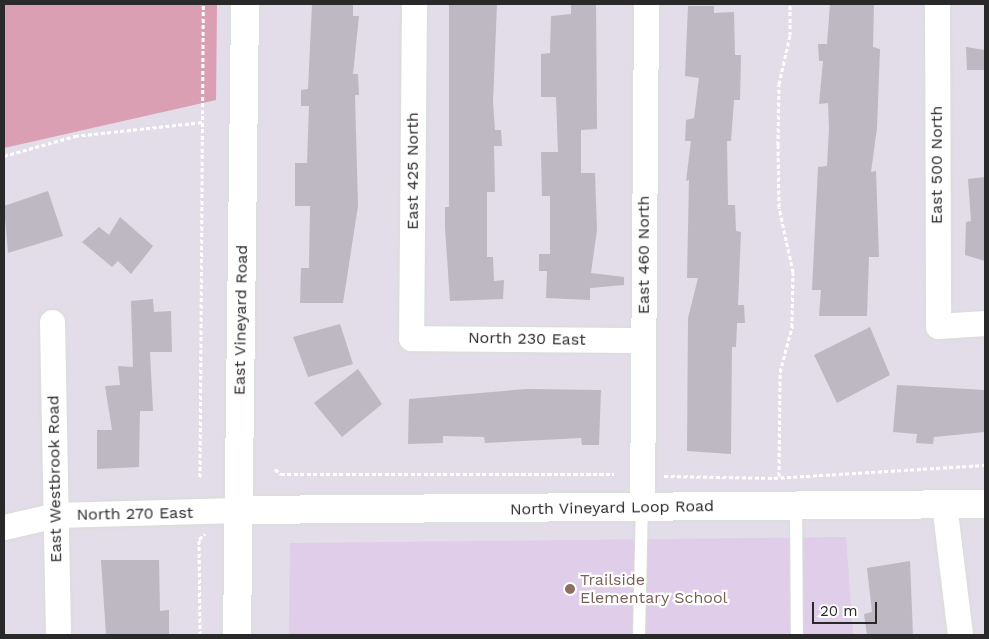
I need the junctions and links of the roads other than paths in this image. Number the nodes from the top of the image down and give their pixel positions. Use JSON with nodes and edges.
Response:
{"nodes":[{"id":1,"x":245,"y":4,"type":"edge"},
{"id":2,"x":414,"y":4,"type":"edge"},
{"id":3,"x":646,"y":4,"type":"edge"},
{"id":4,"x":937,"y":4,"type":"edge"},
{"id":5,"x":52,"y":322,"type":"dead end"},
{"id":6,"x":985,"y":323,"type":"edge"},
{"id":7,"x":411,"y":338,"type":"joint"},
{"id":8,"x":643,"y":340,"type":"junction"},
{"id":9,"x":944,"y":504,"type":"junction"},
{"id":10,"x":985,"y":504,"type":"edge"},
{"id":11,"x":796,"y":506,"type":"junction"},
{"id":12,"x":642,"y":507,"type":"junction"},
{"id":13,"x":238,"y":510,"type":"junction"},
{"id":14,"x":56,"y":515,"type":"junction"},
{"id":15,"x":4,"y":527,"type":"edge"},
{"id":16,"x":58,"y":635,"type":"edge"},
{"id":17,"x":237,"y":635,"type":"edge"},
{"id":18,"x":638,"y":635,"type":"edge"},
{"id":19,"x":797,"y":635,"type":"edge"},
{"id":20,"x":960,"y":635,"type":"edge"}],
"edges":[{"from":1,"to":13,"type":"street","name":"East Vineyard Road"},
{"from":2,"to":7,"type":"street","name":"East 425 North"},
{"from":3,"to":8,"type":"street","name":"East 460 North"},
{"from":4,"to":6,"type":"street","name":"East 500 North"},
{"from":5,"to":14,"type":"street","name":"East Westbrook Road"},
{"from":7,"to":8,"type":"street","name":"North 230 East"},
{"from":8,"to":12,"type":"street","name":"East 460 North"},
{"from":9,"to":10,"type":"street","name":"North Vineyard Loop Road"},
{"from":9,"to":11,"type":"street","name":"North Vineyard Loop Road"},
{"from":9,"to":20,"type":"street"},
{"from":11,"to":12,"type":"street","name":"North Vineyard Loop Road"},
{"from":11,"to":19,"type":"lane"},
{"from":12,"to":13,"type":"street","name":"North Vineyard Loop Road"},
{"from":12,"to":18,"type":"lane"},
{"from":13,"to":14,"type":"street","name":"North 270 East"},
{"from":13,"to":17,"type":"street","name":"East Vineyard Road"},
{"from":14,"to":15,"type":"street","name":"North 270 East"},
{"from":14,"to":16,"type":"street","name":"East Westbrook Road"}]}
